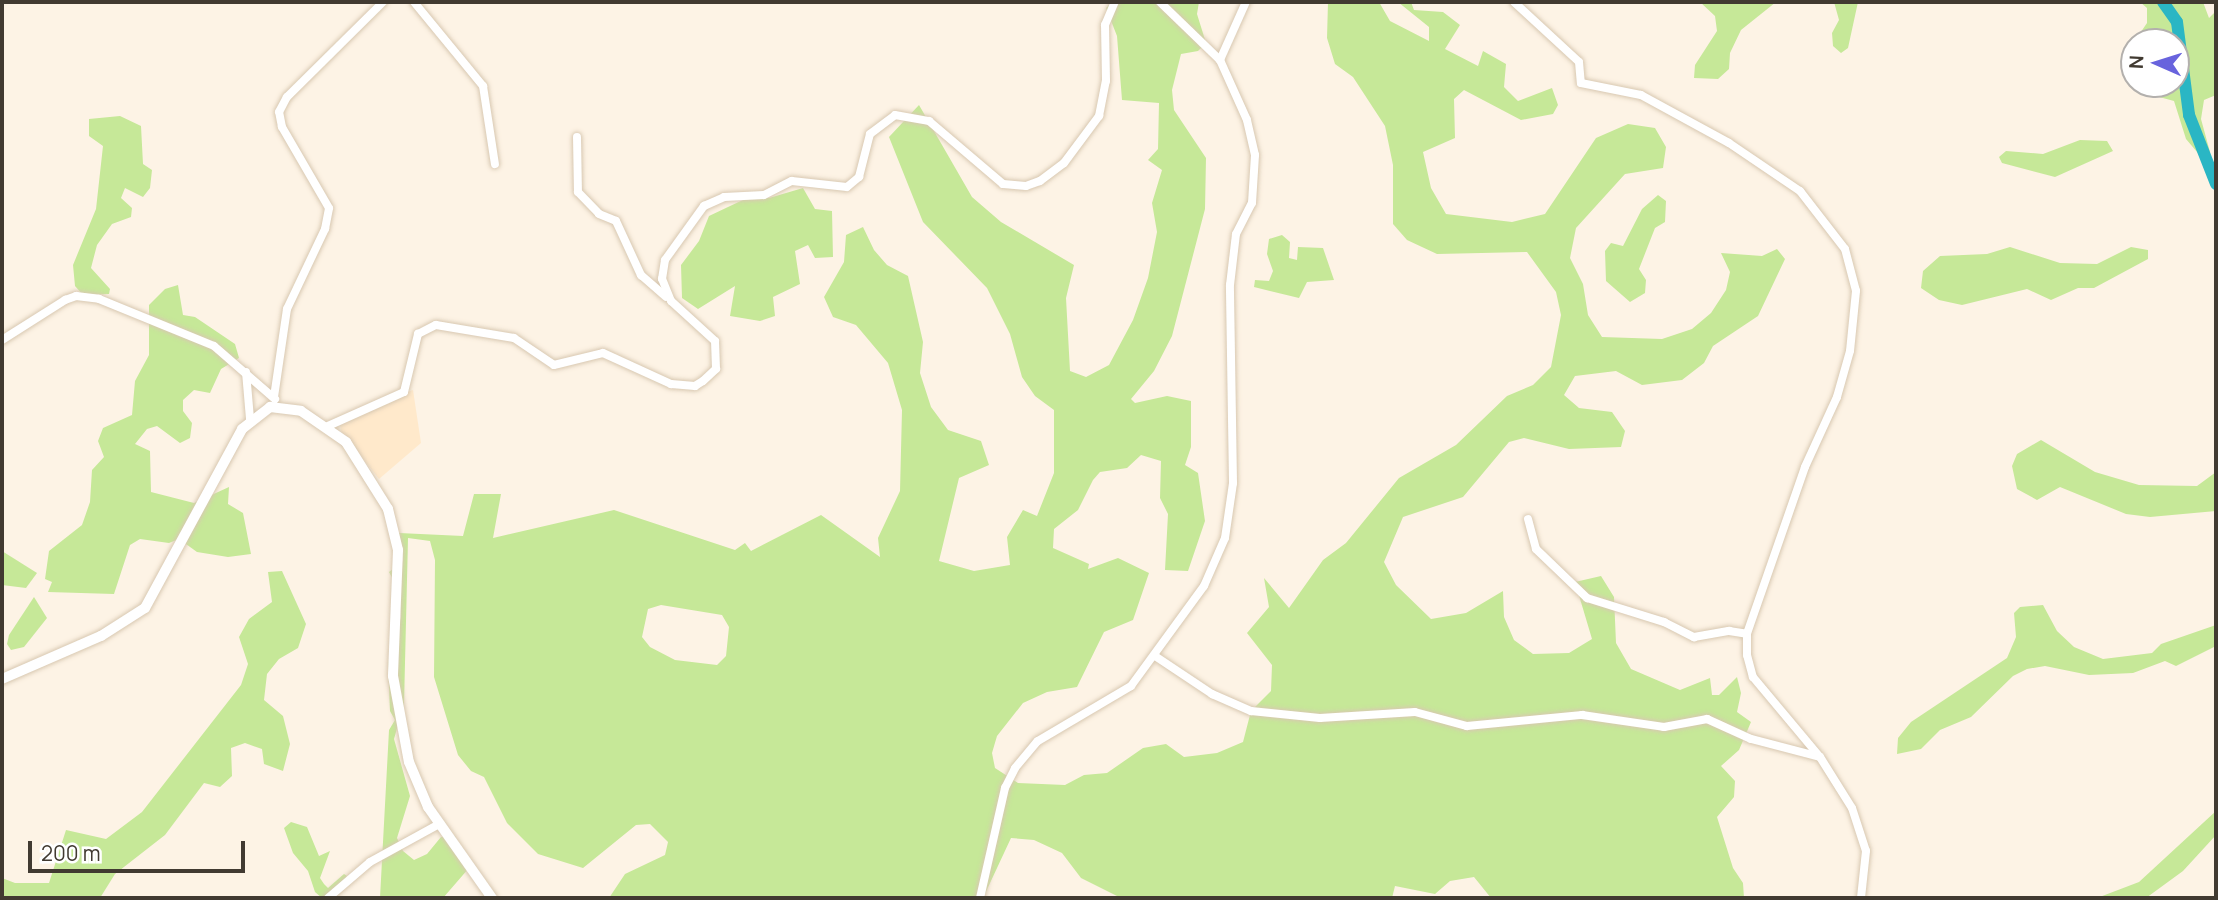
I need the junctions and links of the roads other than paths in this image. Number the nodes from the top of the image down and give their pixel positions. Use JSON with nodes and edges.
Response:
{"nodes":[{"id":1,"x":383,"y":2,"type":"edge"},
{"id":2,"x":414,"y":2,"type":"edge"},
{"id":3,"x":1115,"y":2,"type":"edge"},
{"id":4,"x":1160,"y":2,"type":"edge"},
{"id":5,"x":1246,"y":2,"type":"edge"},
{"id":6,"x":1514,"y":2,"type":"edge"},
{"id":7,"x":1226,"y":40,"type":"junction"},
{"id":8,"x":1208,"y":44,"type":"junction"},
{"id":9,"x":1220,"y":60,"type":"junction"},
{"id":10,"x":577,"y":137,"type":"dead end"},
{"id":11,"x":495,"y":164,"type":"dead end"},
{"id":12,"x":671,"y":301,"type":"junction"},
{"id":13,"x":2,"y":340,"type":"edge"},
{"id":14,"x":245,"y":369,"type":"junction"},
{"id":15,"x":277,"y":401,"type":"junction"},
{"id":16,"x":250,"y":419,"type":"junction"},
{"id":17,"x":328,"y":426,"type":"junction"},
{"id":18,"x":1528,"y":519,"type":"dead end"},
{"id":19,"x":1747,"y":634,"type":"junction"},
{"id":20,"x":1155,"y":656,"type":"junction"},
{"id":21,"x":2,"y":679,"type":"edge"},
{"id":22,"x":1820,"y":757,"type":"junction"},
{"id":23,"x":439,"y":824,"type":"junction"},
{"id":24,"x":328,"y":898,"type":"edge"},
{"id":25,"x":492,"y":898,"type":"edge"},
{"id":26,"x":980,"y":898,"type":"edge"},
{"id":27,"x":1861,"y":898,"type":"edge"}],
"edges":[{"from":1,"to":15,"type":"street"},
{"from":2,"to":11,"type":"street"},
{"from":3,"to":12,"type":"street"},
{"from":4,"to":8,"type":"street"},
{"from":5,"to":7,"type":"street"},
{"from":6,"to":19,"type":"street"},
{"from":7,"to":8,"type":"street"},
{"from":7,"to":9,"type":"street"},
{"from":8,"to":9,"type":"street"},
{"from":9,"to":20,"type":"street"},
{"from":10,"to":12,"type":"street"},
{"from":12,"to":17,"type":"street"},
{"from":13,"to":14,"type":"street"},
{"from":14,"to":15,"type":"street"},
{"from":14,"to":16,"type":"street"},
{"from":15,"to":16,"type":"street"},
{"from":15,"to":17,"type":"street"},
{"from":16,"to":21,"type":"street"},
{"from":17,"to":23,"type":"street"},
{"from":18,"to":19,"type":"street"},
{"from":19,"to":22,"type":"street"},
{"from":20,"to":22,"type":"street"},
{"from":20,"to":26,"type":"street"},
{"from":22,"to":27,"type":"street"},
{"from":23,"to":24,"type":"street"},
{"from":23,"to":25,"type":"street"}]}
